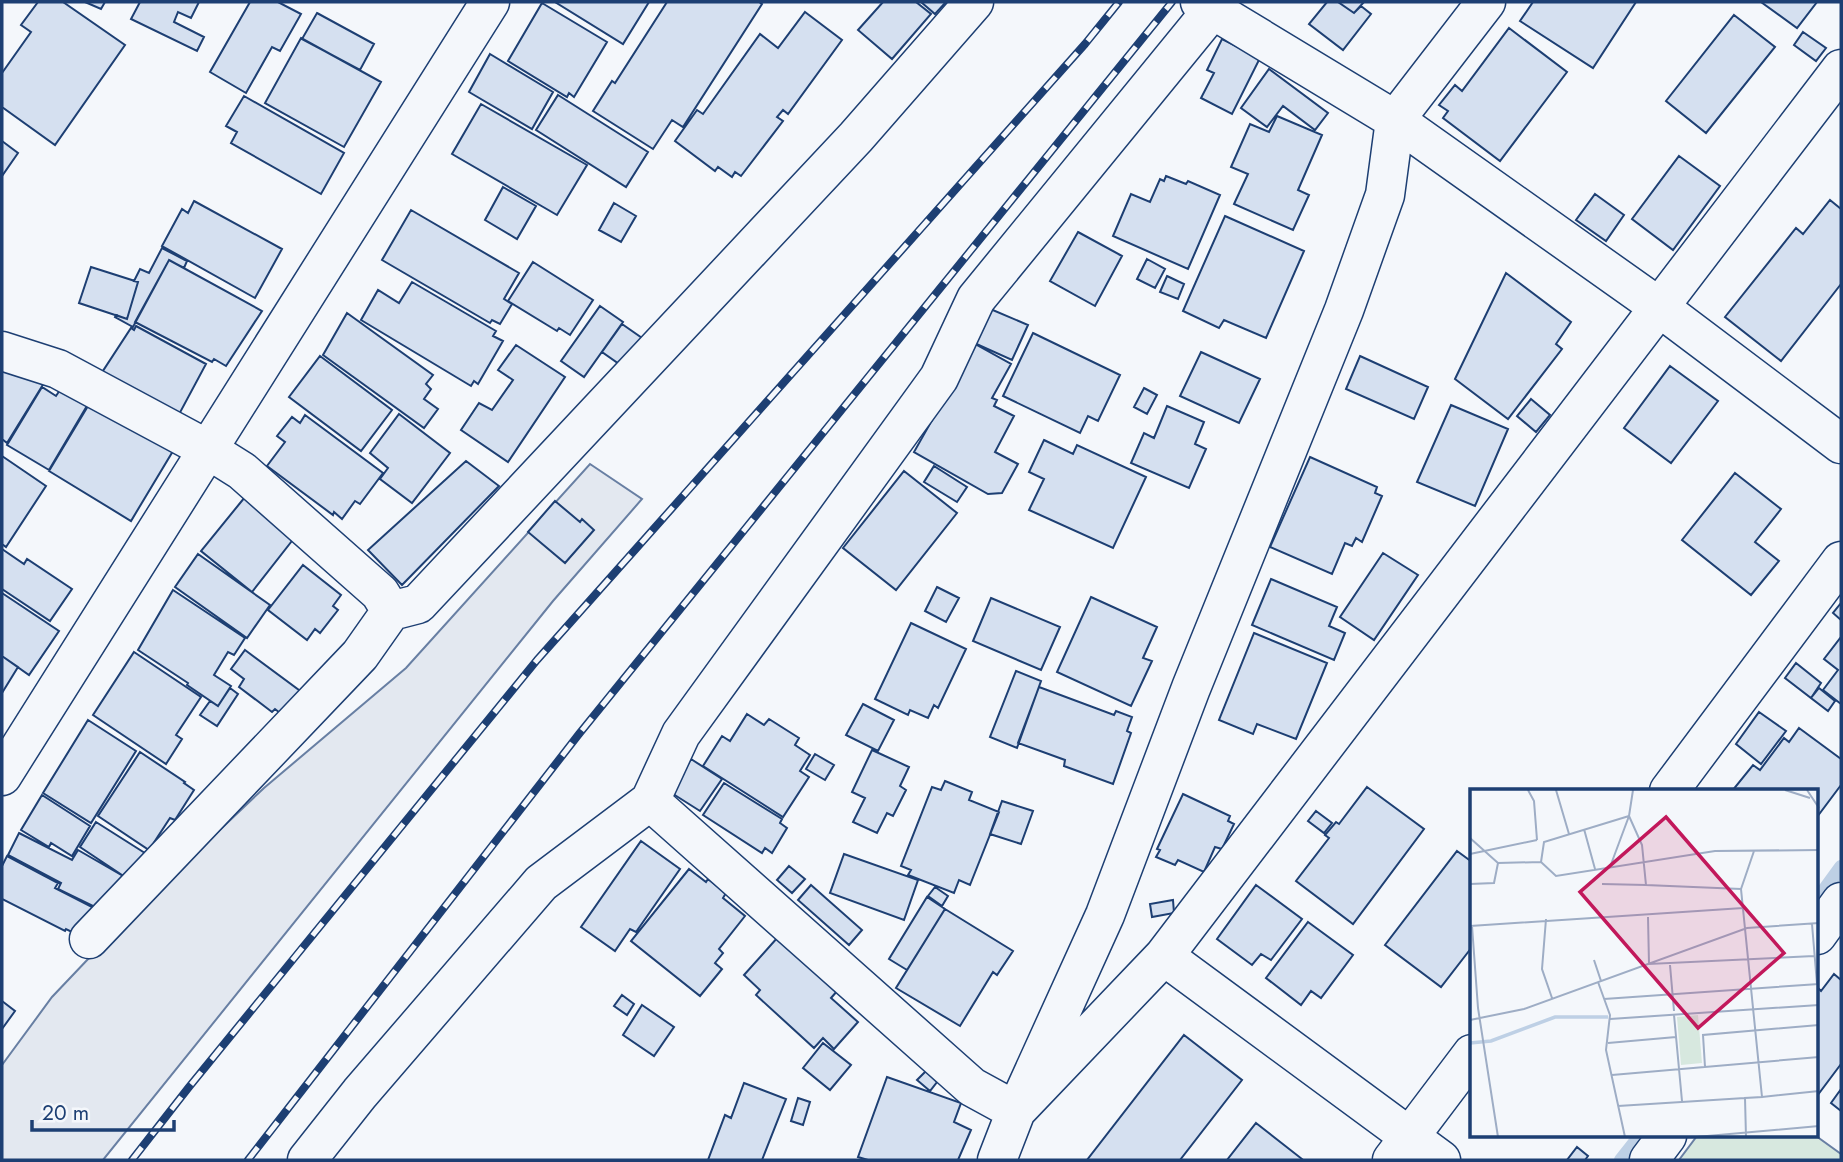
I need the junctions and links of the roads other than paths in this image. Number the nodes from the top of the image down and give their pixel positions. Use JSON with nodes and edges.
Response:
{"nodes":[{"id":1,"x":490,"y":2,"type":"edge"},
{"id":2,"x":974,"y":2,"type":"edge"},
{"id":3,"x":1486,"y":2,"type":"edge"},
{"id":4,"x":1207,"y":6,"type":"edge"},
{"id":5,"x":1841,"y":69,"type":"edge"},
{"id":6,"x":1395,"y":120,"type":"junction"},
{"id":7,"x":1659,"y":307,"type":"junction"},
{"id":8,"x":2,"y":352,"type":"edge"},
{"id":9,"x":1841,"y":444,"type":"edge"},
{"id":10,"x":207,"y":449,"type":"junction"},
{"id":11,"x":1841,"y":561,"type":"edge"},
{"id":12,"x":391,"y":611,"type":"junction"},
{"id":13,"x":4,"y":767,"type":"edge"},
{"id":14,"x":1670,"y":789,"type":"edge"},
{"id":15,"x":650,"y":802,"type":"junction"},
{"id":16,"x":1841,"y":902,"type":"edge"},
{"id":17,"x":1818,"y":934,"type":"edge"},
{"id":18,"x":89,"y":939,"type":"dead end"},
{"id":19,"x":1164,"y":956,"type":"junction"},
{"id":20,"x":1470,"y":1057,"type":"edge"},
{"id":21,"x":1016,"y":1111,"type":"junction"},
{"id":22,"x":1665,"y":1138,"type":"edge"},
{"id":23,"x":1401,"y":1149,"type":"edge"},
{"id":24,"x":307,"y":1160,"type":"edge"},
{"id":25,"x":996,"y":1160,"type":"edge"},
{"id":26,"x":1441,"y":1160,"type":"edge"},
{"id":27,"x":1648,"y":1160,"type":"edge"}],
"edges":[{"from":1,"to":10,"type":"street"},
{"from":2,"to":12,"type":"street"},
{"from":3,"to":6,"type":"street"},
{"from":4,"to":6,"type":"street"},
{"from":4,"to":15,"type":"street"},
{"from":5,"to":7,"type":"street"},
{"from":6,"to":7,"type":"street"},
{"from":6,"to":21,"type":"street"},
{"from":7,"to":9,"type":"street"},
{"from":7,"to":19,"type":"street"},
{"from":8,"to":10,"type":"street"},
{"from":10,"to":12,"type":"street"},
{"from":10,"to":13,"type":"street"},
{"from":11,"to":14,"type":"street"},
{"from":12,"to":18,"type":"street"},
{"from":15,"to":21,"type":"street"},
{"from":15,"to":24,"type":"street"},
{"from":16,"to":17,"type":"street"},
{"from":19,"to":21,"type":"street"},
{"from":19,"to":23,"type":"street"},
{"from":20,"to":23,"type":"street"},
{"from":21,"to":25,"type":"street"},
{"from":22,"to":27,"type":"street"},
{"from":23,"to":26,"type":"street"}]}
